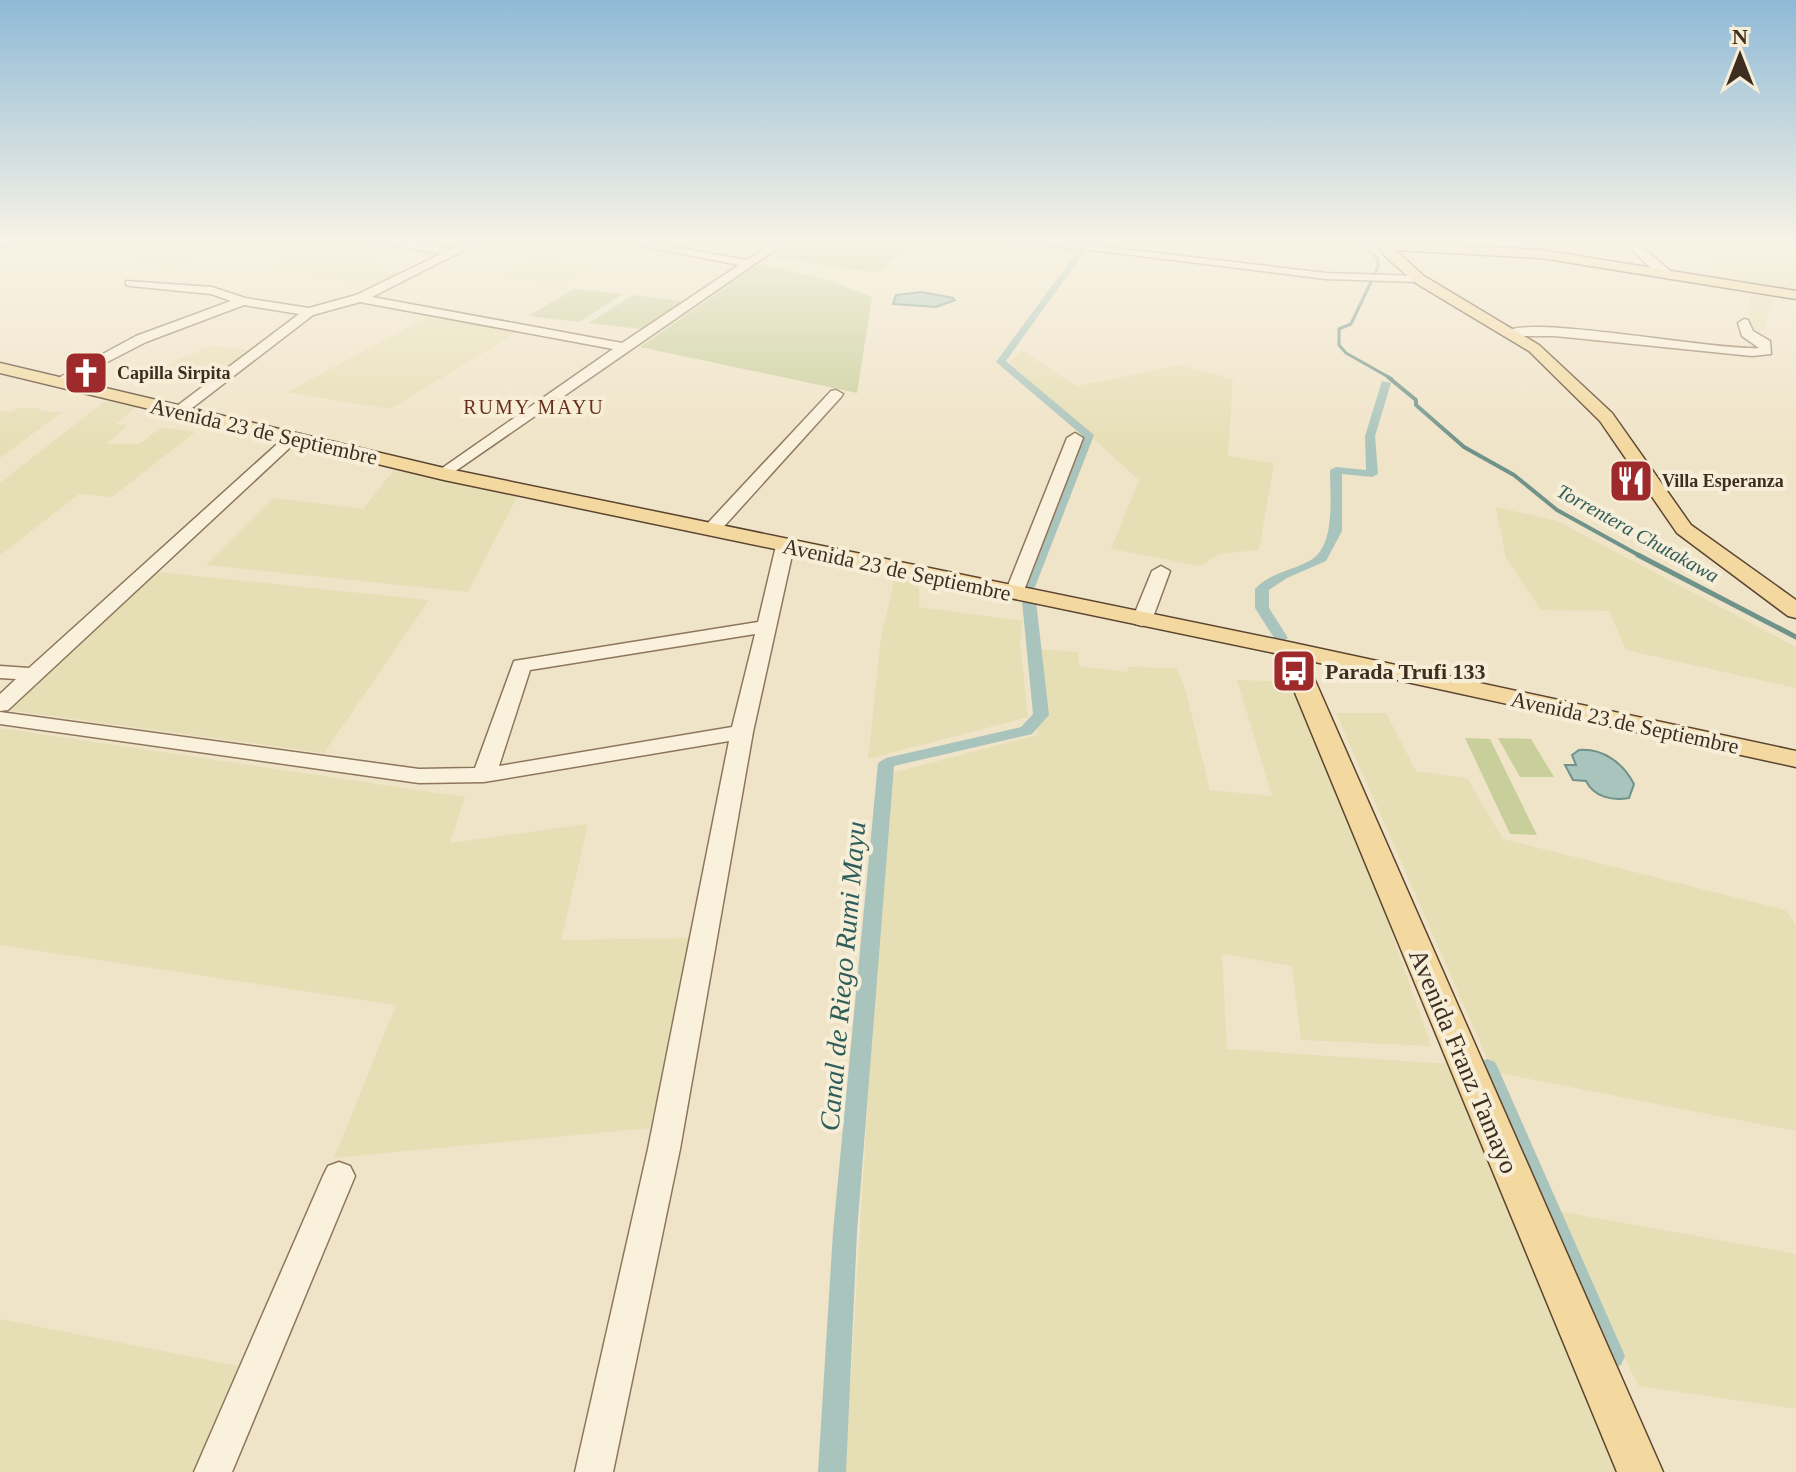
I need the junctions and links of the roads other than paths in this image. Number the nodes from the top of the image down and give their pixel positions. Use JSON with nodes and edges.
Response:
{"nodes":[{"id":1,"x":220,"y":310,"type":"edge"},
{"id":2,"x":295,"y":310,"type":"edge"},
{"id":3,"x":317,"y":310,"type":"edge"},
{"id":4,"x":423,"y":310,"type":"edge"},
{"id":5,"x":681,"y":310,"type":"edge"},
{"id":6,"x":1472,"y":310,"type":"edge"},
{"id":7,"x":309,"y":312,"type":"junction"},
{"id":8,"x":1744,"y":323,"type":"dead end"},
{"id":9,"x":1511,"y":332,"type":"junction"},
{"id":10,"x":624,"y":347,"type":"junction"},
{"id":11,"x":0,"y":368,"type":"edge"},
{"id":12,"x":58,"y":382,"type":"junction"},
{"id":13,"x":836,"y":394,"type":"dead end"},
{"id":14,"x":178,"y":412,"type":"junction"},
{"id":15,"x":1075,"y":438,"type":"dead end"},
{"id":16,"x":291,"y":439,"type":"junction"},
{"id":17,"x":444,"y":474,"type":"junction"},
{"id":18,"x":712,"y":529,"type":"junction"},
{"id":19,"x":785,"y":546,"type":"junction"},
{"id":20,"x":1161,"y":571,"type":"dead end"},
{"id":21,"x":1014,"y":593,"type":"junction"},
{"id":22,"x":1796,"y":611,"type":"edge"},
{"id":23,"x":1142,"y":620,"type":"junction"},
{"id":24,"x":765,"y":627,"type":"junction"},
{"id":25,"x":1289,"y":649,"type":"junction"},
{"id":26,"x":0,"y":672,"type":"edge"},
{"id":27,"x":33,"y":674,"type":"junction"},
{"id":28,"x":0,"y":705,"type":"edge"},
{"id":29,"x":0,"y":718,"type":"edge"},
{"id":30,"x":742,"y":732,"type":"junction"},
{"id":31,"x":1796,"y":759,"type":"edge"},
{"id":32,"x":484,"y":775,"type":"junction"},
{"id":33,"x":339,"y":1176,"type":"dead end"},
{"id":34,"x":213,"y":1472,"type":"edge"},
{"id":35,"x":594,"y":1472,"type":"edge"},
{"id":36,"x":1640,"y":1472,"type":"edge"}],
"edges":[{"from":1,"to":12,"type":"street"},
{"from":2,"to":7,"type":"street"},
{"from":3,"to":7,"type":"street"},
{"from":4,"to":10,"type":"street"},
{"from":5,"to":10,"type":"street"},
{"from":6,"to":9,"type":"main road"},
{"from":7,"to":14,"type":"street"},
{"from":8,"to":9,"type":"street"},
{"from":9,"to":22,"type":"main road"},
{"from":10,"to":17,"type":"street"},
{"from":11,"to":12,"type":"main road","name":"Avenida 23 de Septiembre"},
{"from":12,"to":14,"type":"main road","name":"Avenida 23 de Septiembre"},
{"from":13,"to":18,"type":"street"},
{"from":14,"to":16,"type":"main road","name":"Avenida 23 de Septiembre"},
{"from":15,"to":21,"type":"street"},
{"from":16,"to":17,"type":"main road","name":"Avenida 23 de Septiembre"},
{"from":16,"to":27,"type":"street"},
{"from":17,"to":18,"type":"main road","name":"Avenida 23 de Septiembre"},
{"from":18,"to":19,"type":"main road","name":"Avenida 23 de Septiembre"},
{"from":19,"to":21,"type":"main road","name":"Avenida 23 de Septiembre"},
{"from":19,"to":24,"type":"street"},
{"from":20,"to":23,"type":"street"},
{"from":21,"to":23,"type":"main road","name":"Avenida 23 de Septiembre"},
{"from":23,"to":25,"type":"main road","name":"Avenida 23 de Septiembre"},
{"from":24,"to":30,"type":"street"},
{"from":24,"to":32,"type":"street"},
{"from":25,"to":31,"type":"main road","name":"Avenida 23 de Septiembre"},
{"from":25,"to":36,"type":"main road","name":"Avenida Franz Tamayo"},
{"from":26,"to":27,"type":"street"},
{"from":27,"to":28,"type":"street"},
{"from":29,"to":32,"type":"street"},
{"from":30,"to":32,"type":"street"},
{"from":30,"to":35,"type":"street"},
{"from":33,"to":34,"type":"street"}]}
